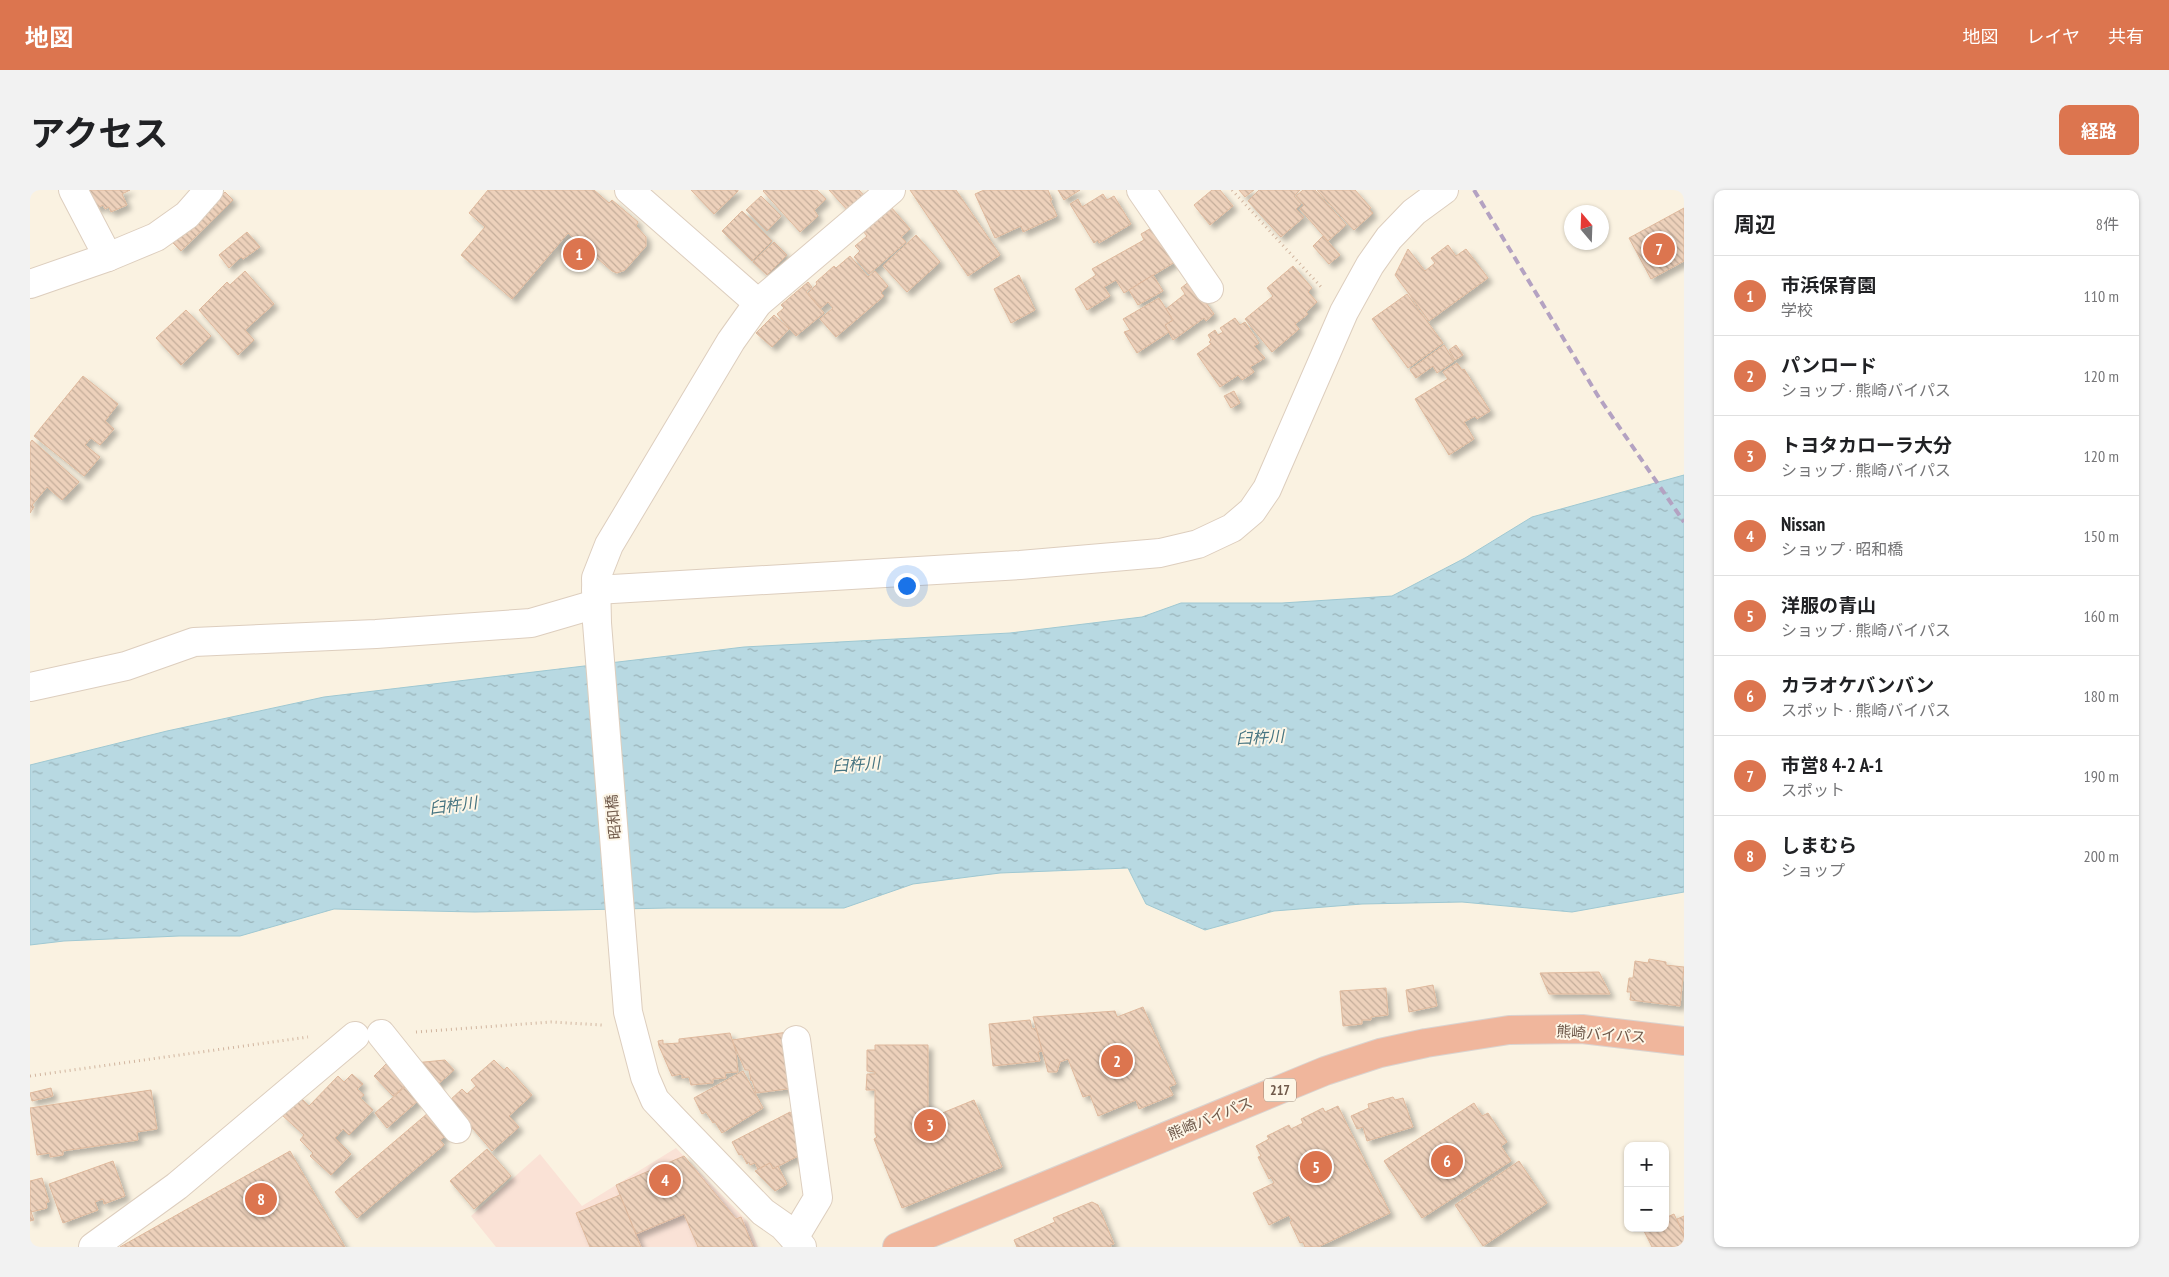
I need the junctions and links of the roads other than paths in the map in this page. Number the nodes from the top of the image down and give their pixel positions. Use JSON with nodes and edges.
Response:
{"nodes":[{"id":1,"x":73,"y":190,"type":"edge"},
{"id":2,"x":209,"y":190,"type":"edge"},
{"id":3,"x":629,"y":190,"type":"edge"},
{"id":4,"x":891,"y":190,"type":"edge"},
{"id":5,"x":1141,"y":190,"type":"edge"},
{"id":6,"x":1444,"y":190,"type":"edge"},
{"id":7,"x":108,"y":257,"type":"junction"},
{"id":8,"x":30,"y":284,"type":"edge"},
{"id":9,"x":1209,"y":289,"type":"dead end"},
{"id":10,"x":758,"y":303,"type":"junction"},
{"id":11,"x":596,"y":606,"type":"junction"},
{"id":12,"x":30,"y":687,"type":"edge"},
{"id":13,"x":796,"y":1040,"type":"dead end"},
{"id":14,"x":1684,"y":1041,"type":"edge"},
{"id":15,"x":457,"y":1129,"type":"dead end"},
{"id":16,"x":798,"y":1243,"type":"edge"},
{"id":17,"x":93,"y":1247,"type":"edge"},
{"id":18,"x":897,"y":1247,"type":"edge"}],
"edges":[{"from":1,"to":7,"type":"street"},
{"from":2,"to":7,"type":"street"},
{"from":3,"to":10,"type":"street"},
{"from":4,"to":10,"type":"street","name":"昭和橋"},
{"from":5,"to":9,"type":"street"},
{"from":6,"to":11,"type":"street"},
{"from":7,"to":8,"type":"street"},
{"from":10,"to":11,"type":"street","name":"昭和橋"},
{"from":11,"to":12,"type":"street"},
{"from":11,"to":16,"type":"street","name":"昭和橋"},
{"from":13,"to":16,"type":"street"},
{"from":14,"to":18,"type":"highway","name":"熊崎バイパス","number":"217"},
{"from":15,"to":17,"type":"street"}]}
